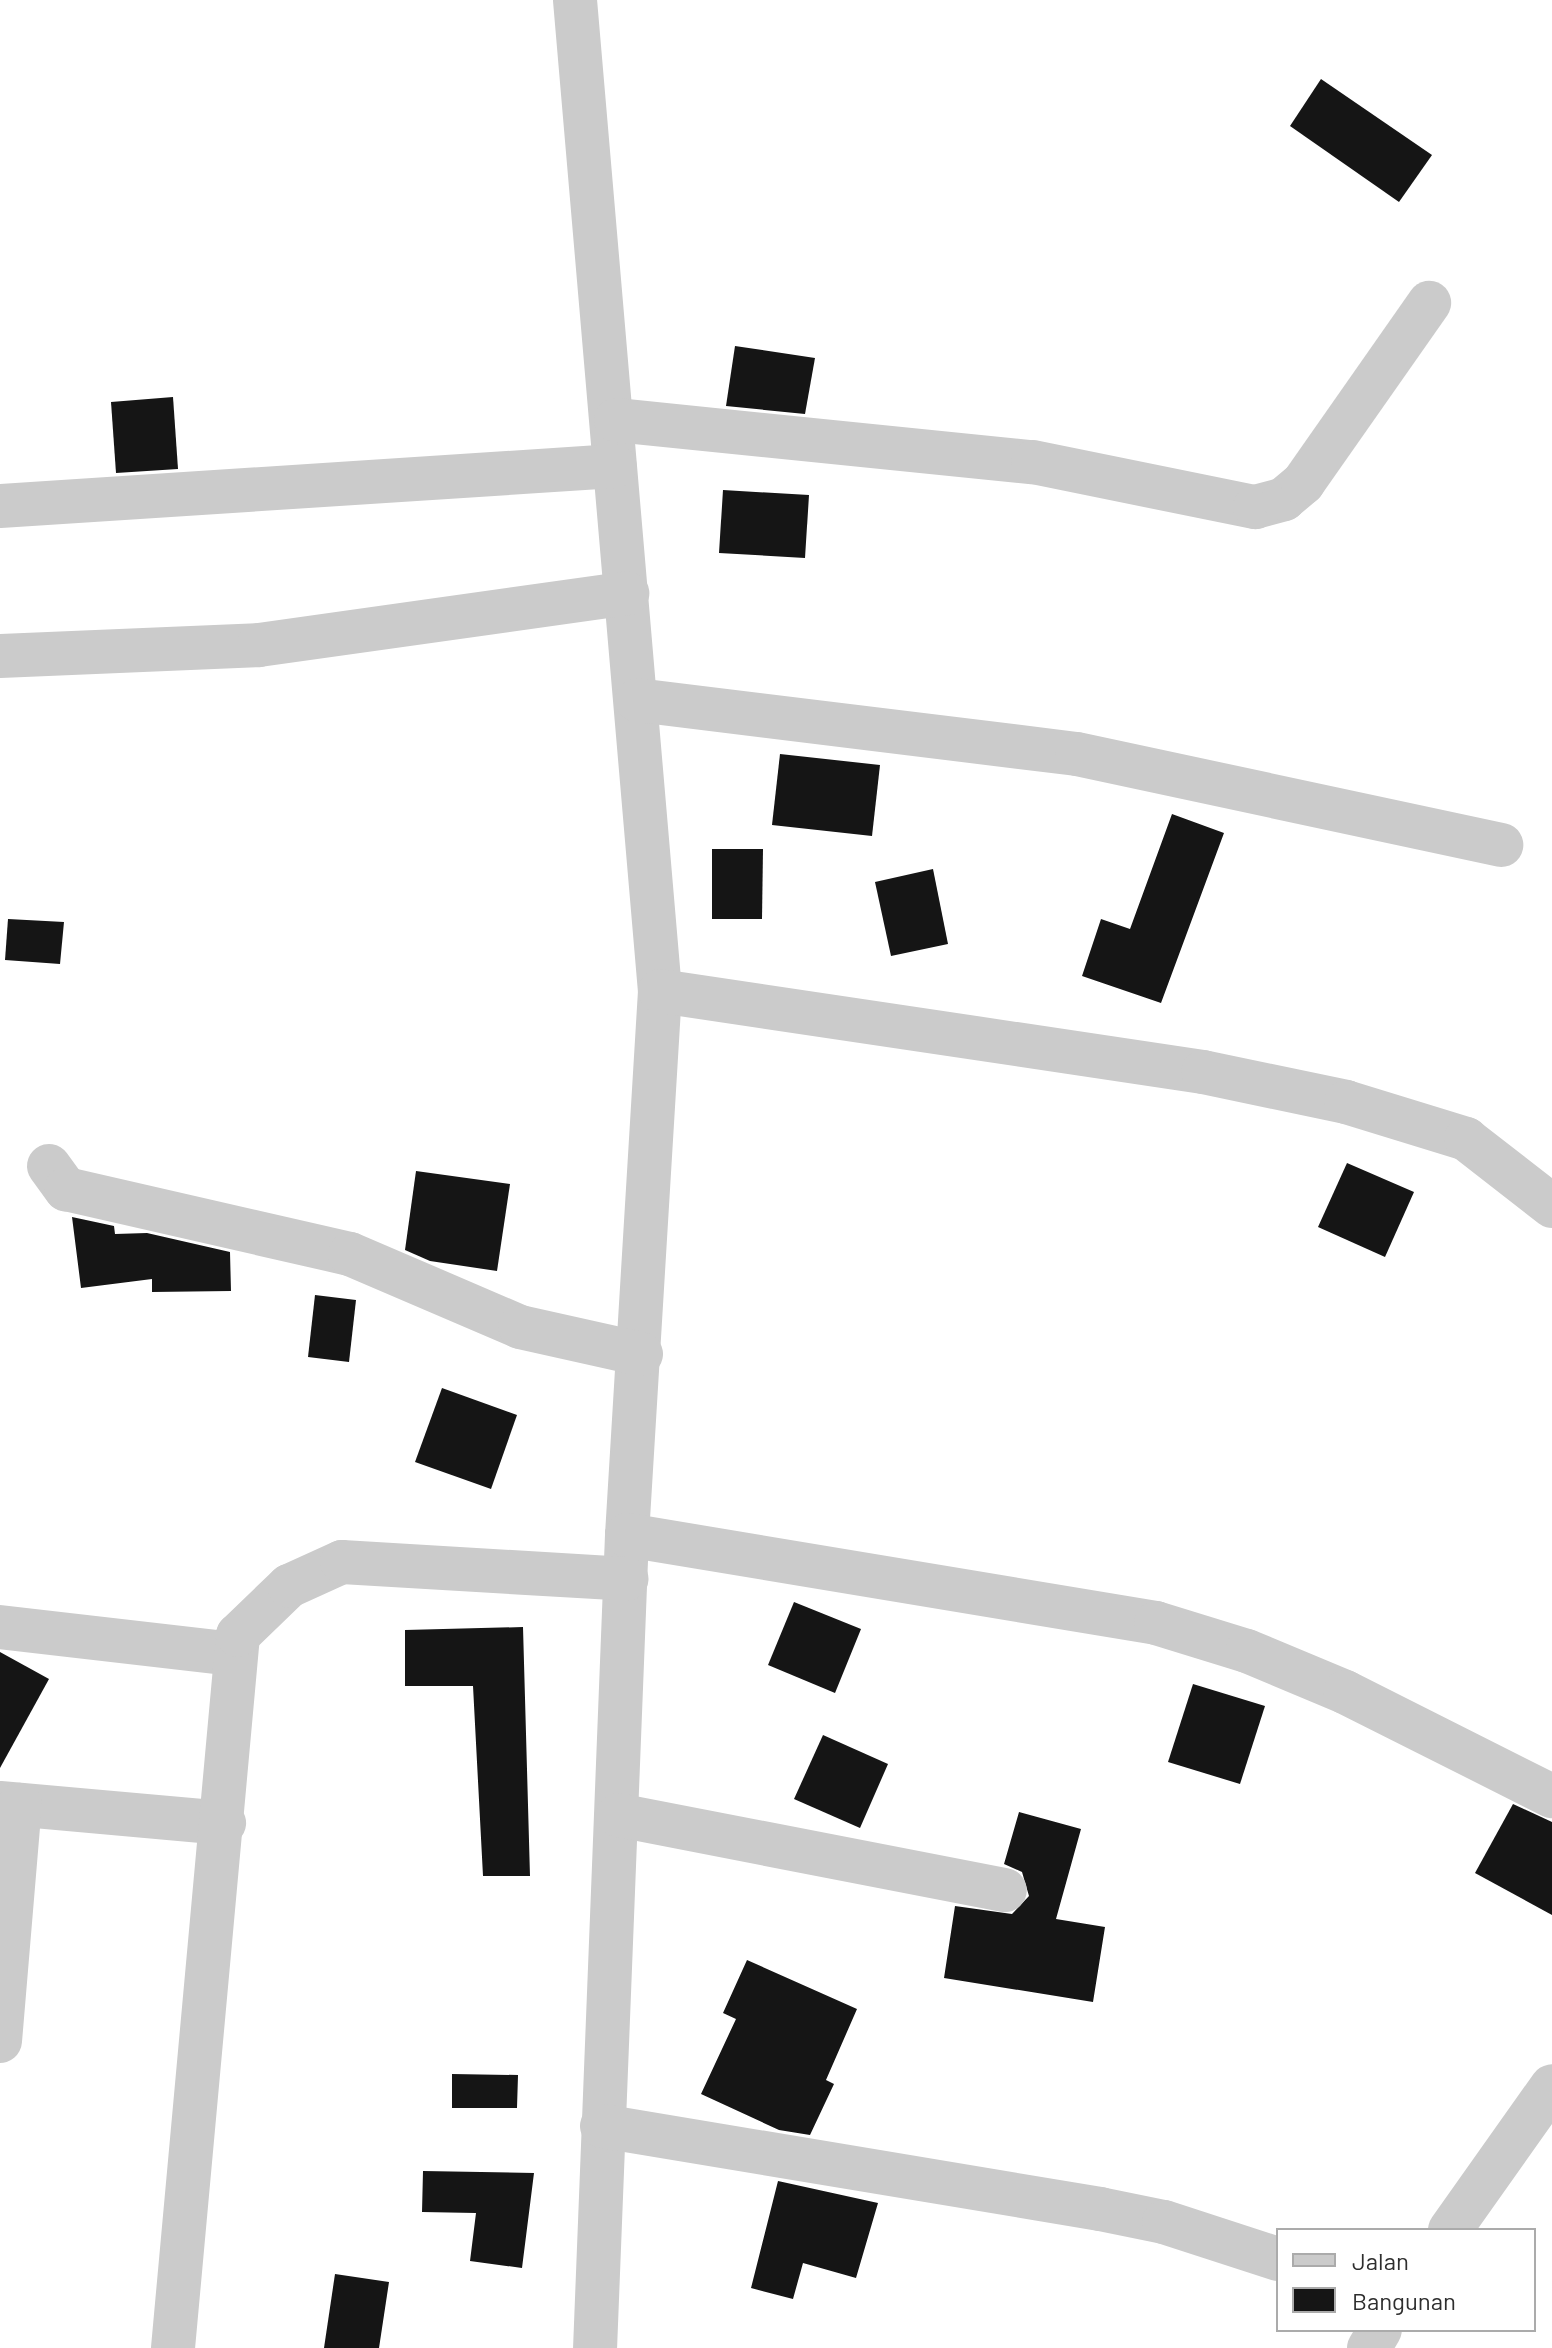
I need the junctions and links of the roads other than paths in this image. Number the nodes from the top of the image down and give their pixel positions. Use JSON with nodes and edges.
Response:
{"nodes":[{"id":1,"x":575,"y":0,"type":"edge"},
{"id":2,"x":1429,"y":303,"type":"dead end"},
{"id":3,"x":616,"y":420,"type":"junction"},
{"id":4,"x":615,"y":466,"type":"junction"},
{"id":5,"x":0,"y":506,"type":"edge"},
{"id":6,"x":627,"y":593,"type":"junction"},
{"id":7,"x":0,"y":656,"type":"edge"},
{"id":8,"x":637,"y":700,"type":"junction"},
{"id":9,"x":1501,"y":845,"type":"dead end"},
{"id":10,"x":660,"y":991,"type":"junction"},
{"id":11,"x":49,"y":1166,"type":"dead end"},
{"id":12,"x":1552,"y":1206,"type":"edge"},
{"id":13,"x":641,"y":1354,"type":"junction"},
{"id":14,"x":627,"y":1535,"type":"junction"},
{"id":15,"x":626,"y":1579,"type":"junction"},
{"id":16,"x":0,"y":1627,"type":"edge"},
{"id":17,"x":234,"y":1654,"type":"junction"},
{"id":18,"x":1552,"y":1796,"type":"edge"},
{"id":19,"x":10,"y":1804,"type":"edge"},
{"id":20,"x":618,"y":1815,"type":"junction"},
{"id":21,"x":224,"y":1823,"type":"junction"},
{"id":22,"x":1005,"y":1890,"type":"dead end"},
{"id":23,"x":0,"y":2041,"type":"edge"},
{"id":24,"x":1552,"y":2086,"type":"edge"},
{"id":25,"x":602,"y":2126,"type":"junction"},
{"id":26,"x":1451,"y":2228,"type":"edge"},
{"id":27,"x":1276,"y":2258,"type":"edge"},
{"id":28,"x":173,"y":2348,"type":"edge"},
{"id":29,"x":595,"y":2348,"type":"edge"}],
"edges":[{"from":1,"to":3,"type":"street"},
{"from":2,"to":3,"type":"street"},
{"from":3,"to":4,"type":"street"},
{"from":4,"to":5,"type":"street"},
{"from":4,"to":6,"type":"street"},
{"from":6,"to":7,"type":"street"},
{"from":6,"to":8,"type":"street"},
{"from":8,"to":9,"type":"street"},
{"from":8,"to":10,"type":"street"},
{"from":10,"to":12,"type":"street"},
{"from":10,"to":13,"type":"street"},
{"from":11,"to":13,"type":"street"},
{"from":13,"to":14,"type":"street"},
{"from":14,"to":15,"type":"street"},
{"from":14,"to":18,"type":"street"},
{"from":15,"to":17,"type":"street"},
{"from":15,"to":20,"type":"street"},
{"from":16,"to":17,"type":"street"},
{"from":17,"to":21,"type":"street"},
{"from":19,"to":21,"type":"street"},
{"from":19,"to":23,"type":"street"},
{"from":20,"to":22,"type":"street"},
{"from":20,"to":25,"type":"street"},
{"from":21,"to":28,"type":"street"},
{"from":24,"to":26,"type":"street"},
{"from":25,"to":27,"type":"street"},
{"from":25,"to":29,"type":"street"}]}
